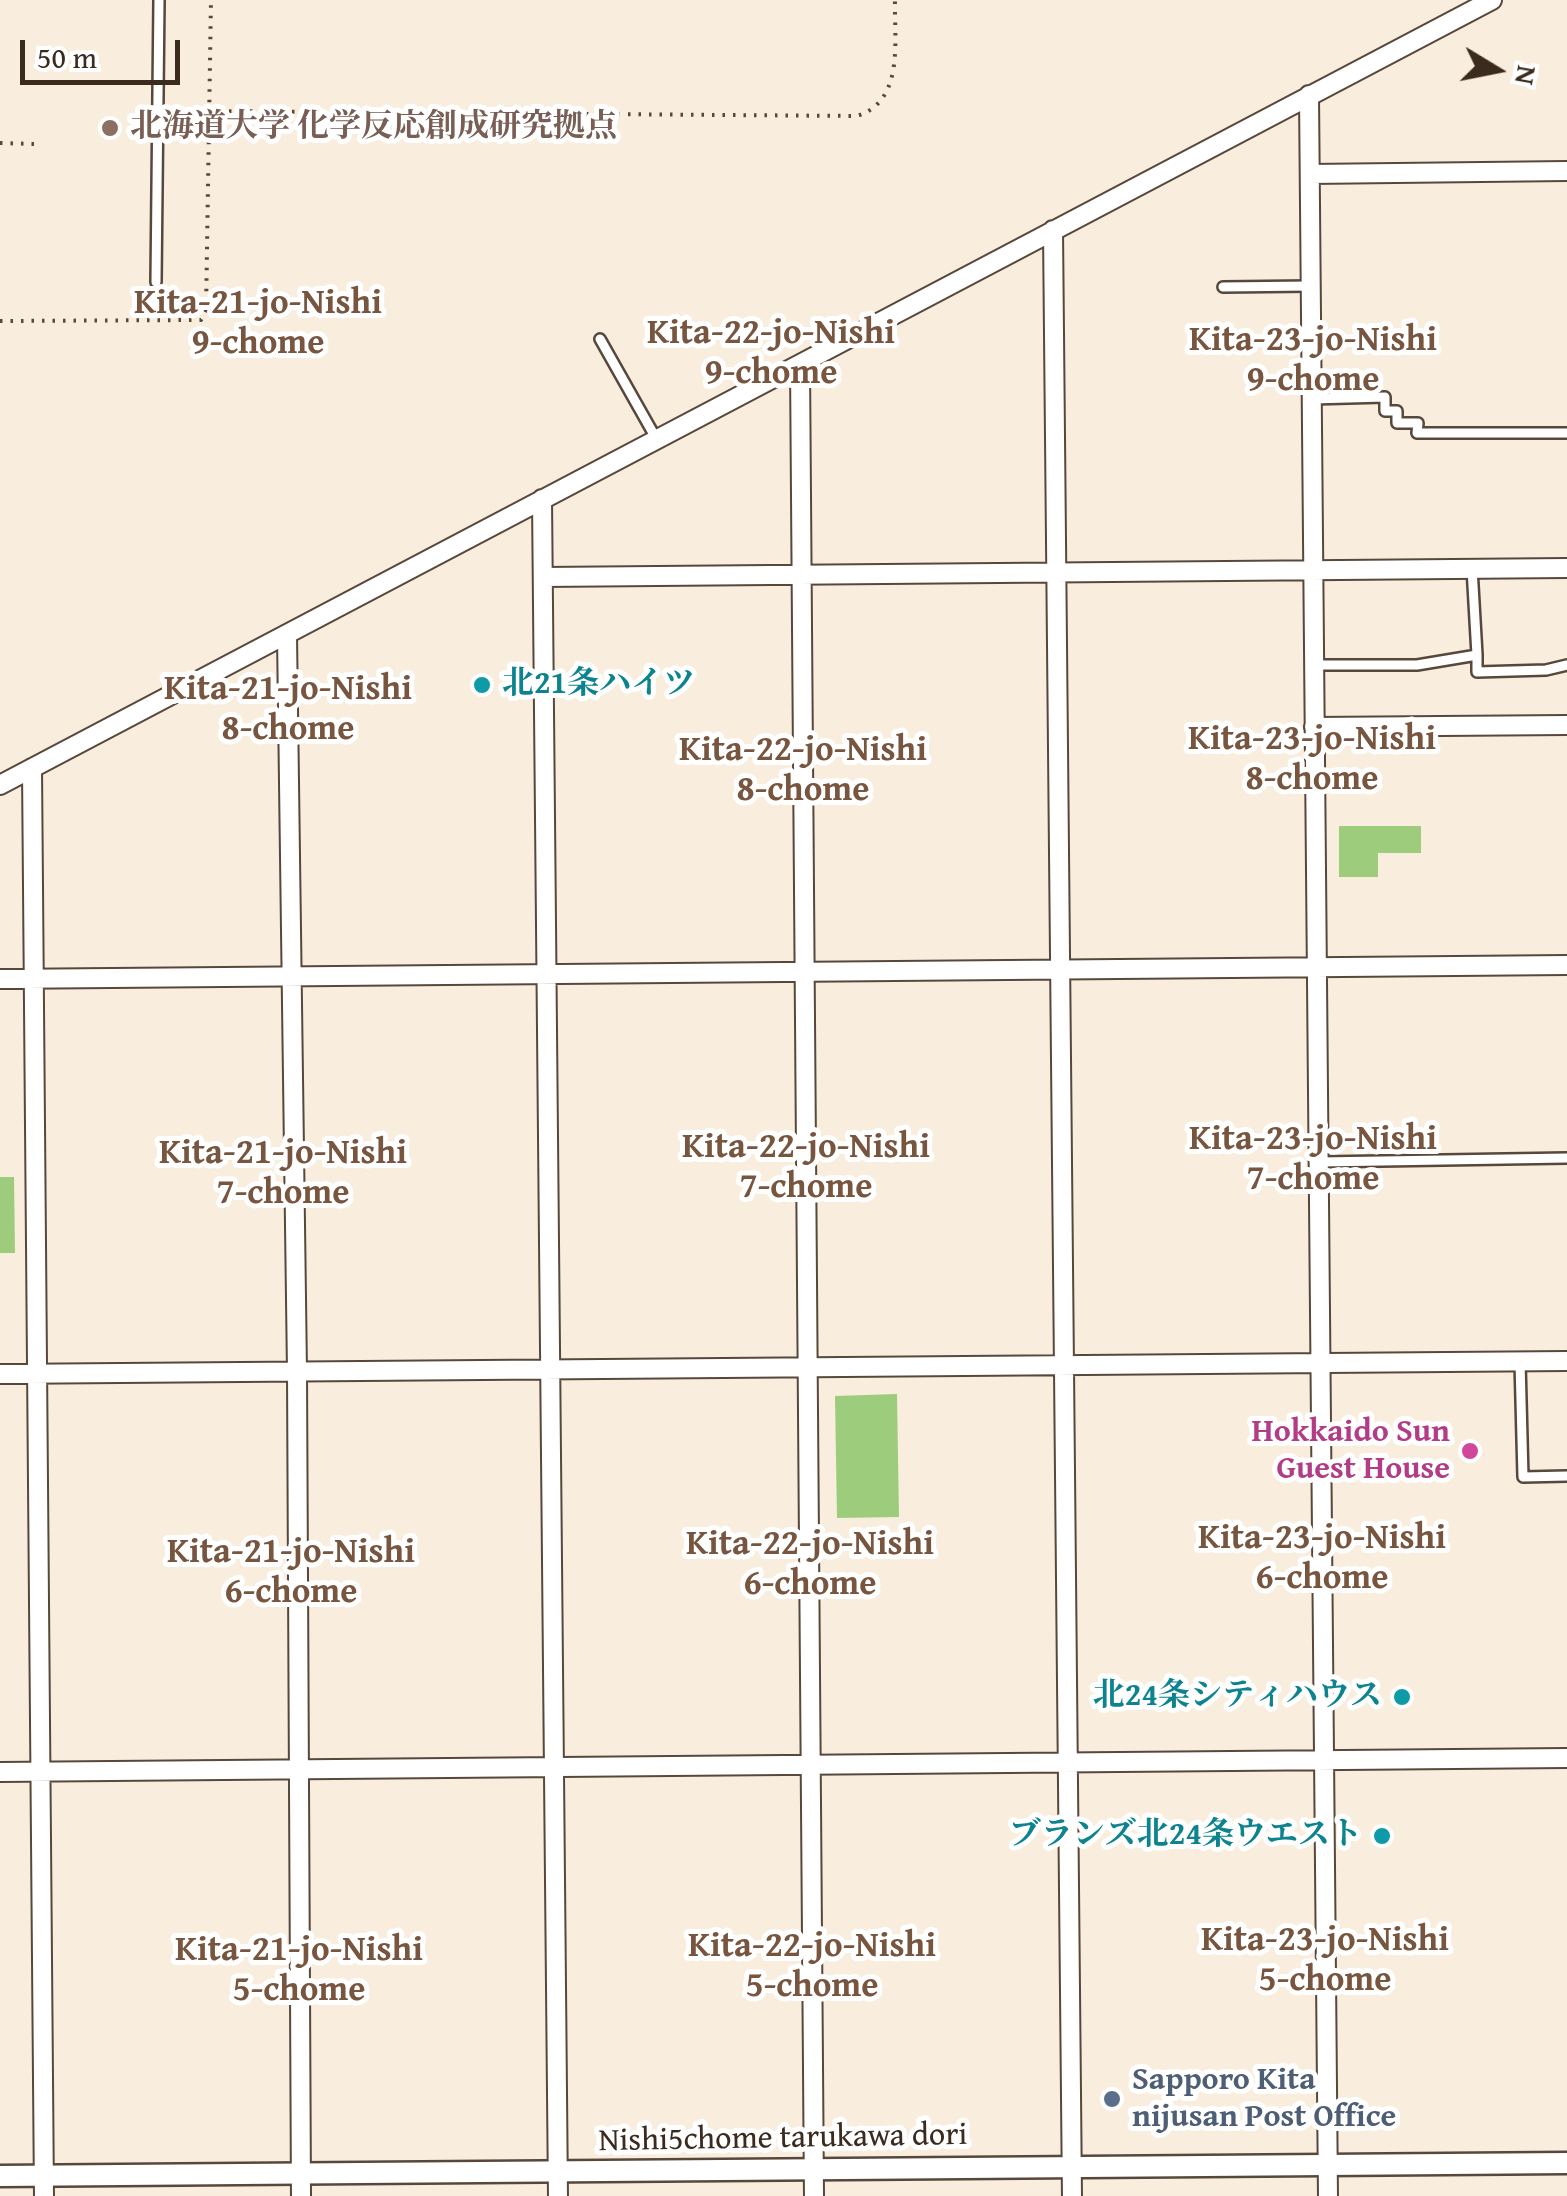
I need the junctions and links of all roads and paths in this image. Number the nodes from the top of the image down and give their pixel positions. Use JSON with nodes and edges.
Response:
{"nodes":[{"id":1,"x":159,"y":0,"type":"edge"},
{"id":2,"x":895,"y":0,"type":"edge"},
{"id":3,"x":1492,"y":0,"type":"edge"},
{"id":4,"x":1464,"y":7,"type":"edge"},
{"id":5,"x":1310,"y":96,"type":"junction"},
{"id":6,"x":208,"y":112,"type":"dead end"},
{"id":7,"x":0,"y":144,"type":"edge"},
{"id":8,"x":34,"y":144,"type":"dead end"},
{"id":9,"x":1567,"y":171,"type":"edge"},
{"id":10,"x":1310,"y":174,"type":"junction"},
{"id":11,"x":1053,"y":230,"type":"junction"},
{"id":12,"x":156,"y":282,"type":"dead end"},
{"id":13,"x":1310,"y":286,"type":"junction"},
{"id":14,"x":1222,"y":287,"type":"dead end"},
{"id":15,"x":600,"y":338,"type":"dead end"},
{"id":16,"x":800,"y":365,"type":"junction"},
{"id":17,"x":1312,"y":399,"type":"junction"},
{"id":18,"x":1567,"y":433,"type":"edge"},
{"id":19,"x":657,"y":440,"type":"junction"},
{"id":20,"x":542,"y":499,"type":"junction"},
{"id":21,"x":1472,"y":568,"type":"junction"},
{"id":22,"x":1567,"y":568,"type":"edge"},
{"id":23,"x":1312,"y":570,"type":"junction"},
{"id":24,"x":1056,"y":573,"type":"junction"},
{"id":25,"x":800,"y":575,"type":"junction"},
{"id":26,"x":543,"y":577,"type":"junction"},
{"id":27,"x":287,"y":635,"type":"junction"},
{"id":28,"x":1477,"y":655,"type":"junction"},
{"id":29,"x":1314,"y":665,"type":"junction"},
{"id":30,"x":1567,"y":666,"type":"edge"},
{"id":31,"x":1567,"y":725,"type":"edge"},
{"id":32,"x":1314,"y":728,"type":"junction"},
{"id":33,"x":32,"y":768,"type":"junction"},
{"id":34,"x":0,"y":785,"type":"edge"},
{"id":35,"x":1567,"y":965,"type":"edge"},
{"id":36,"x":1316,"y":966,"type":"junction"},
{"id":37,"x":1059,"y":969,"type":"junction"},
{"id":38,"x":803,"y":972,"type":"junction"},
{"id":39,"x":546,"y":974,"type":"junction"},
{"id":40,"x":290,"y":976,"type":"junction"},
{"id":41,"x":0,"y":978,"type":"edge"},
{"id":42,"x":33,"y":978,"type":"junction"},
{"id":43,"x":1567,"y":1158,"type":"edge"},
{"id":44,"x":1317,"y":1162,"type":"junction"},
{"id":45,"x":1520,"y":1362,"type":"junction"},
{"id":46,"x":1567,"y":1362,"type":"edge"},
{"id":47,"x":1320,"y":1364,"type":"junction"},
{"id":48,"x":1063,"y":1366,"type":"junction"},
{"id":49,"x":806,"y":1368,"type":"junction"},
{"id":50,"x":551,"y":1370,"type":"junction"},
{"id":51,"x":297,"y":1372,"type":"junction"},
{"id":52,"x":0,"y":1374,"type":"edge"},
{"id":53,"x":36,"y":1374,"type":"junction"},
{"id":54,"x":1567,"y":1476,"type":"edge"},
{"id":55,"x":1567,"y":1758,"type":"edge"},
{"id":56,"x":1324,"y":1760,"type":"junction"},
{"id":57,"x":1066,"y":1763,"type":"junction"},
{"id":58,"x":810,"y":1765,"type":"junction"},
{"id":59,"x":554,"y":1766,"type":"junction"},
{"id":60,"x":297,"y":1769,"type":"junction"},
{"id":61,"x":0,"y":1772,"type":"edge"},
{"id":62,"x":41,"y":1772,"type":"junction"},
{"id":63,"x":1567,"y":2163,"type":"edge"},
{"id":64,"x":1327,"y":2164,"type":"junction"},
{"id":65,"x":1072,"y":2166,"type":"junction"},
{"id":66,"x":814,"y":2169,"type":"junction"},
{"id":67,"x":558,"y":2171,"type":"junction"},
{"id":68,"x":301,"y":2174,"type":"junction"},
{"id":69,"x":0,"y":2176,"type":"edge"},
{"id":70,"x":44,"y":2186,"type":"edge"},
{"id":71,"x":301,"y":2196,"type":"edge"},
{"id":72,"x":558,"y":2196,"type":"edge"},
{"id":73,"x":814,"y":2196,"type":"edge"},
{"id":74,"x":1072,"y":2196,"type":"edge"},
{"id":75,"x":1328,"y":2196,"type":"edge"}],
"edges":[{"from":1,"to":12,"type":"lane"},
{"from":2,"to":6,"type":"path"},
{"from":3,"to":4,"type":"street"},
{"from":4,"to":5,"type":"street"},
{"from":5,"to":10,"type":"street"},
{"from":5,"to":11,"type":"street"},
{"from":7,"to":8,"type":"path"},
{"from":9,"to":10,"type":"street"},
{"from":10,"to":13,"type":"street"},
{"from":11,"to":16,"type":"street"},
{"from":11,"to":24,"type":"street"},
{"from":13,"to":14,"type":"lane"},
{"from":13,"to":17,"type":"street"},
{"from":15,"to":19,"type":"lane"},
{"from":16,"to":19,"type":"street"},
{"from":16,"to":25,"type":"street"},
{"from":17,"to":18,"type":"lane"},
{"from":17,"to":23,"type":"street"},
{"from":19,"to":20,"type":"street"},
{"from":20,"to":26,"type":"street"},
{"from":20,"to":27,"type":"street"},
{"from":21,"to":22,"type":"street"},
{"from":21,"to":23,"type":"street"},
{"from":21,"to":28,"type":"lane"},
{"from":23,"to":24,"type":"street"},
{"from":23,"to":29,"type":"street"},
{"from":24,"to":25,"type":"street"},
{"from":24,"to":37,"type":"street"},
{"from":25,"to":26,"type":"street"},
{"from":25,"to":38,"type":"street"},
{"from":26,"to":39,"type":"street"},
{"from":27,"to":33,"type":"street"},
{"from":27,"to":40,"type":"street"},
{"from":28,"to":29,"type":"lane"},
{"from":28,"to":30,"type":"lane"},
{"from":29,"to":32,"type":"street"},
{"from":31,"to":32,"type":"street"},
{"from":32,"to":36,"type":"street"},
{"from":33,"to":34,"type":"street"},
{"from":33,"to":42,"type":"street"},
{"from":35,"to":36,"type":"street"},
{"from":36,"to":37,"type":"street"},
{"from":36,"to":44,"type":"street"},
{"from":37,"to":38,"type":"street"},
{"from":37,"to":48,"type":"street"},
{"from":38,"to":39,"type":"street"},
{"from":38,"to":49,"type":"street"},
{"from":39,"to":40,"type":"street"},
{"from":39,"to":50,"type":"street"},
{"from":40,"to":42,"type":"street"},
{"from":40,"to":51,"type":"street"},
{"from":41,"to":42,"type":"street"},
{"from":42,"to":53,"type":"street"},
{"from":43,"to":44,"type":"lane"},
{"from":44,"to":47,"type":"street"},
{"from":45,"to":46,"type":"street"},
{"from":45,"to":47,"type":"street"},
{"from":45,"to":54,"type":"lane"},
{"from":47,"to":48,"type":"street"},
{"from":47,"to":56,"type":"street"},
{"from":48,"to":49,"type":"street"},
{"from":48,"to":57,"type":"street"},
{"from":49,"to":50,"type":"street"},
{"from":49,"to":58,"type":"street"},
{"from":50,"to":51,"type":"street"},
{"from":50,"to":59,"type":"street"},
{"from":51,"to":53,"type":"street"},
{"from":51,"to":60,"type":"street"},
{"from":52,"to":53,"type":"street"},
{"from":53,"to":62,"type":"street"},
{"from":55,"to":56,"type":"street"},
{"from":56,"to":57,"type":"street"},
{"from":56,"to":64,"type":"street"},
{"from":57,"to":58,"type":"street"},
{"from":57,"to":65,"type":"street"},
{"from":58,"to":59,"type":"street"},
{"from":58,"to":66,"type":"street"},
{"from":59,"to":60,"type":"street"},
{"from":59,"to":67,"type":"street"},
{"from":60,"to":62,"type":"street"},
{"from":60,"to":68,"type":"street"},
{"from":61,"to":62,"type":"street"},
{"from":62,"to":70,"type":"street"},
{"from":63,"to":64,"type":"street","name":"Nishi5chome tarukawa dori"},
{"from":64,"to":65,"type":"street","name":"Nishi5chome tarukawa dori"},
{"from":64,"to":75,"type":"street"},
{"from":65,"to":66,"type":"street","name":"Nishi5chome tarukawa dori"},
{"from":65,"to":74,"type":"street"},
{"from":66,"to":67,"type":"street","name":"Nishi5chome tarukawa dori"},
{"from":66,"to":73,"type":"street"},
{"from":67,"to":68,"type":"street","name":"Nishi5chome tarukawa dori"},
{"from":67,"to":72,"type":"street"},
{"from":68,"to":70,"type":"street","name":"Nishi5chome tarukawa dori"},
{"from":68,"to":71,"type":"street"},
{"from":69,"to":70,"type":"street","name":"Nishi5chome tarukawa dori"}]}
